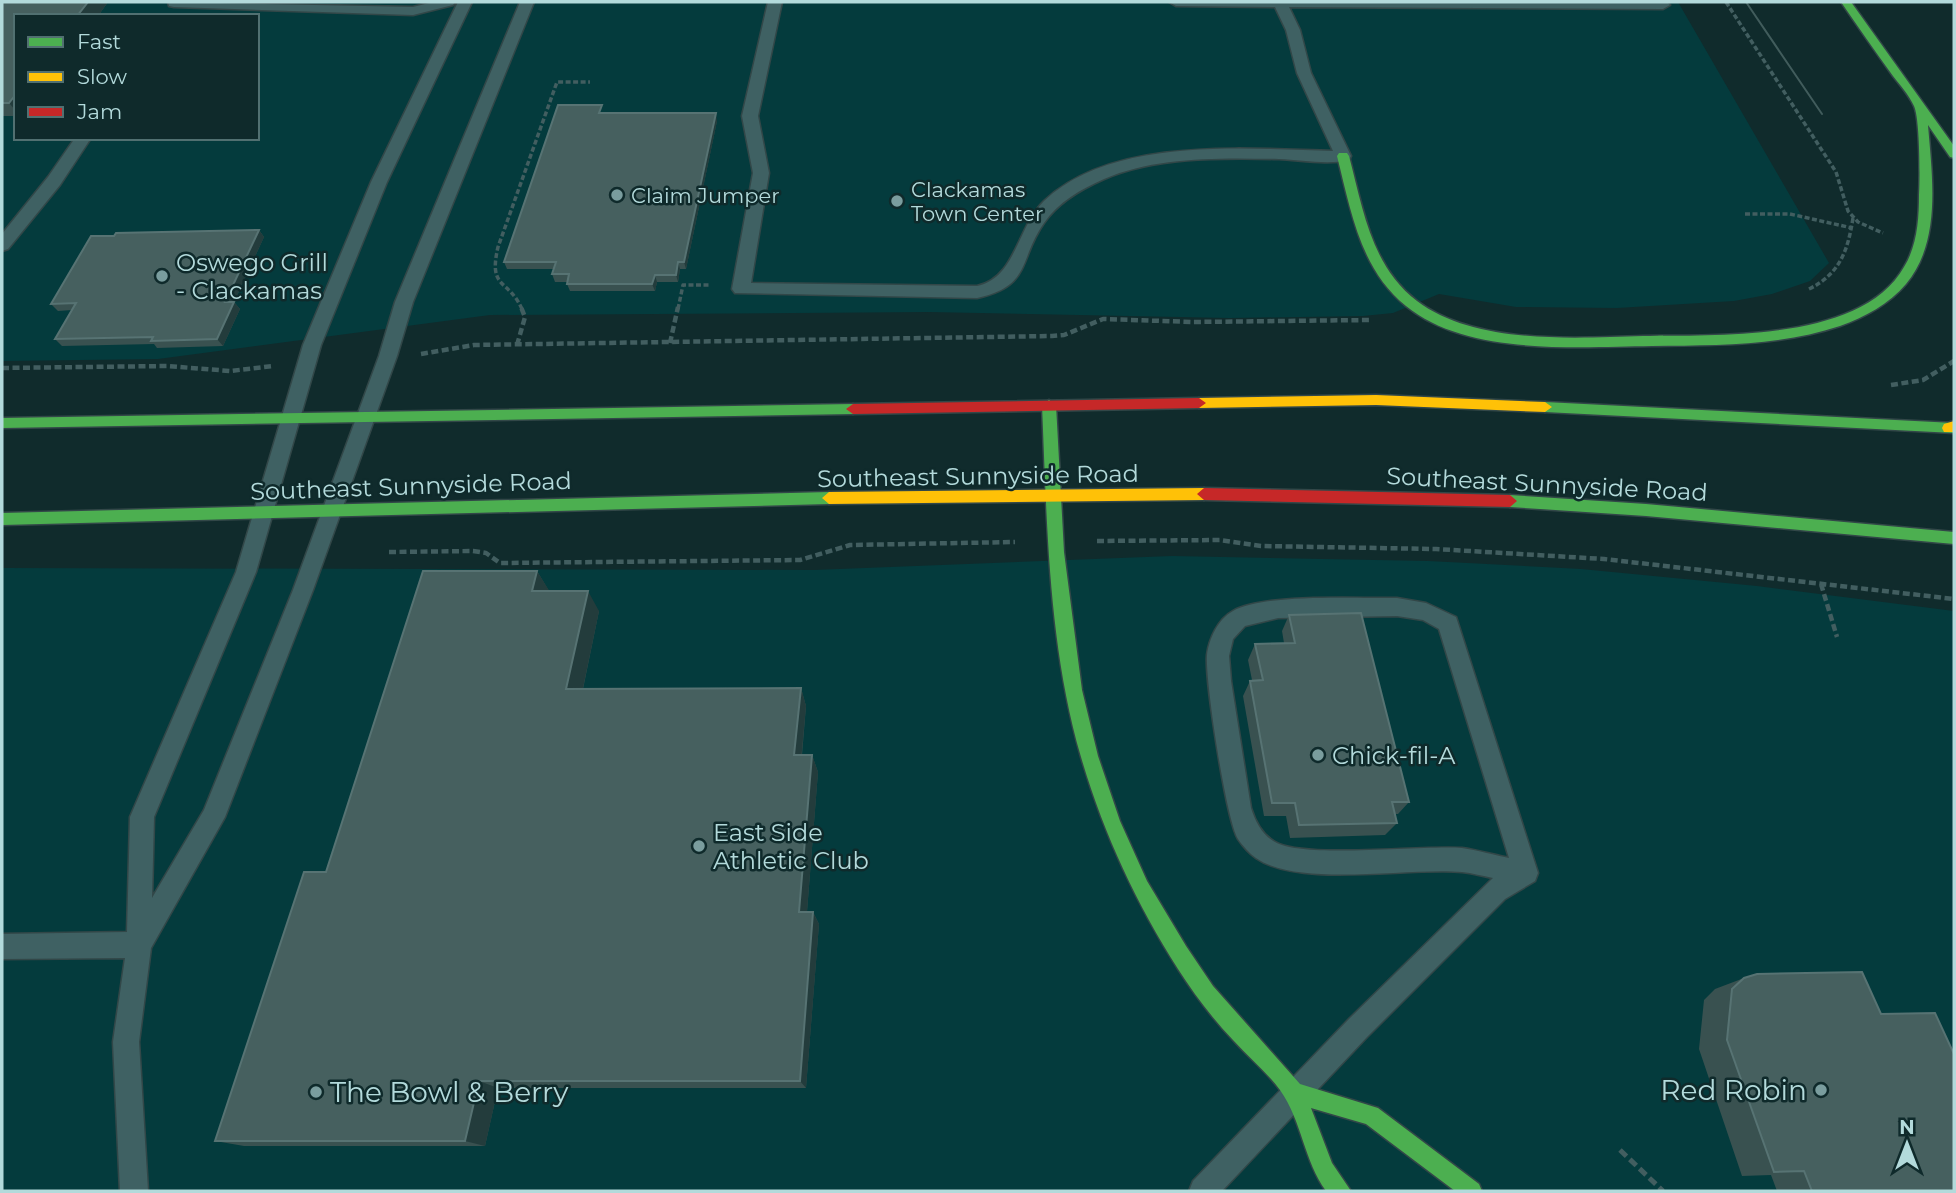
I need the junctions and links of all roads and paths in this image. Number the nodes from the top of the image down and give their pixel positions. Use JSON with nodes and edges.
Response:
{"nodes":[{"id":1,"x":174,"y":2,"type":"edge"},
{"id":2,"x":448,"y":2,"type":"edge"},
{"id":3,"x":465,"y":2,"type":"edge"},
{"id":4,"x":527,"y":2,"type":"edge"},
{"id":5,"x":775,"y":2,"type":"edge"},
{"id":6,"x":1176,"y":2,"type":"edge"},
{"id":7,"x":1280,"y":2,"type":"edge"},
{"id":8,"x":1362,"y":2,"type":"edge"},
{"id":9,"x":1661,"y":2,"type":"edge"},
{"id":10,"x":1726,"y":2,"type":"edge"},
{"id":11,"x":1846,"y":2,"type":"edge"},
{"id":12,"x":590,"y":82,"type":"dead end"},
{"id":13,"x":1921,"y":107,"type":"junction"},
{"id":14,"x":82,"y":140,"type":"edge"},
{"id":15,"x":1954,"y":154,"type":"edge"},
{"id":16,"x":1343,"y":156,"type":"junction"},
{"id":17,"x":1745,"y":214,"type":"dead end"},
{"id":18,"x":1853,"y":218,"type":"junction"},
{"id":19,"x":1852,"y":228,"type":"junction"},
{"id":20,"x":1886,"y":234,"type":"dead end"},
{"id":21,"x":2,"y":245,"type":"edge"},
{"id":22,"x":742,"y":286,"type":"junction"},
{"id":23,"x":1805,"y":291,"type":"dead end"},
{"id":24,"x":1354,"y":320,"type":"dead end"},
{"id":25,"x":670,"y":343,"type":"junction"},
{"id":26,"x":517,"y":345,"type":"junction"},
{"id":27,"x":431,"y":353,"type":"dead end"},
{"id":28,"x":2,"y":368,"type":"edge"},
{"id":29,"x":230,"y":370,"type":"dead end"},
{"id":30,"x":1049,"y":405,"type":"junction"},
{"id":31,"x":366,"y":416,"type":"junction"},
{"id":32,"x":290,"y":418,"type":"junction"},
{"id":33,"x":2,"y":423,"type":"edge"},
{"id":34,"x":1953,"y":427,"type":"edge"},
{"id":35,"x":1053,"y":497,"type":"junction"},
{"id":36,"x":332,"y":510,"type":"junction"},
{"id":37,"x":263,"y":513,"type":"junction"},
{"id":38,"x":2,"y":519,"type":"edge"},
{"id":39,"x":1954,"y":538,"type":"edge"},
{"id":40,"x":1261,"y":546,"type":"dead end"},
{"id":41,"x":450,"y":551,"type":"dead end"},
{"id":42,"x":800,"y":559,"type":"dead end"},
{"id":43,"x":1821,"y":584,"type":"junction"},
{"id":44,"x":1954,"y":599,"type":"edge"},
{"id":45,"x":1837,"y":637,"type":"dead end"},
{"id":46,"x":1526,"y":873,"type":"junction"},
{"id":47,"x":139,"y":945,"type":"junction"},
{"id":48,"x":2,"y":946,"type":"edge"},
{"id":49,"x":1295,"y":1093,"type":"junction"},
{"id":50,"x":1620,"y":1150,"type":"dead end"},
{"id":51,"x":134,"y":1191,"type":"edge"},
{"id":52,"x":1203,"y":1191,"type":"edge"},
{"id":53,"x":1340,"y":1191,"type":"edge"},
{"id":54,"x":1472,"y":1191,"type":"edge"},
{"id":55,"x":1663,"y":1191,"type":"edge"}],
"edges":[{"from":1,"to":2,"type":"lane"},
{"from":3,"to":32,"type":"lane"},
{"from":4,"to":31,"type":"lane"},
{"from":5,"to":22,"type":"lane"},
{"from":6,"to":7,"type":"lane"},
{"from":7,"to":8,"type":"lane"},
{"from":7,"to":16,"type":"lane"},
{"from":8,"to":9,"type":"lane"},
{"from":10,"to":18,"type":"path"},
{"from":11,"to":13,"type":"main road"},
{"from":12,"to":26,"type":"path"},
{"from":13,"to":15,"type":"main road"},
{"from":13,"to":16,"type":"main road"},
{"from":14,"to":21,"type":"lane"},
{"from":16,"to":22,"type":"lane"},
{"from":17,"to":19,"type":"path"},
{"from":18,"to":19,"type":"path"},
{"from":18,"to":20,"type":"path"},
{"from":19,"to":23,"type":"path"},
{"from":22,"to":25,"type":"path"},
{"from":24,"to":25,"type":"path"},
{"from":25,"to":26,"type":"path"},
{"from":26,"to":27,"type":"path"},
{"from":28,"to":29,"type":"path"},
{"from":30,"to":31,"type":"main road"},
{"from":30,"to":34,"type":"main road"},
{"from":30,"to":35,"type":"main road"},
{"from":31,"to":32,"type":"main road"},
{"from":31,"to":36,"type":"lane"},
{"from":32,"to":33,"type":"main road"},
{"from":32,"to":37,"type":"lane"},
{"from":35,"to":36,"type":"main road","name":"Southeast Sunnyside Road"},
{"from":35,"to":39,"type":"main road","name":"Southeast Sunnyside Road"},
{"from":35,"to":49,"type":"main road"},
{"from":36,"to":37,"type":"main road","name":"Southeast Sunnyside Road"},
{"from":36,"to":47,"type":"lane"},
{"from":37,"to":38,"type":"main road","name":"Southeast Sunnyside Road"},
{"from":37,"to":47,"type":"lane"},
{"from":40,"to":43,"type":"path"},
{"from":41,"to":42,"type":"path"},
{"from":43,"to":44,"type":"path"},
{"from":43,"to":45,"type":"path"},
{"from":46,"to":46,"type":"lane"},
{"from":46,"to":49,"type":"lane"},
{"from":47,"to":48,"type":"lane"},
{"from":47,"to":51,"type":"lane"},
{"from":49,"to":52,"type":"lane"},
{"from":49,"to":53,"type":"main road"},
{"from":49,"to":54,"type":"main road"},
{"from":50,"to":55,"type":"path"}]}
